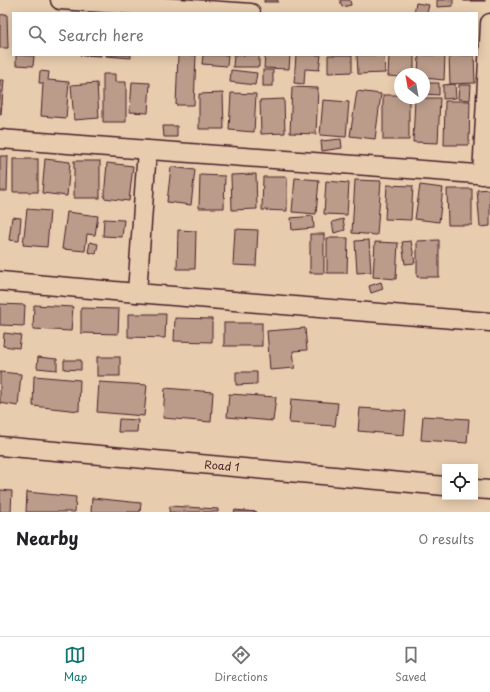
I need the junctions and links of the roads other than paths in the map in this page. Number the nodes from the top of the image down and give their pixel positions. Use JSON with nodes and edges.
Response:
{"nodes":[{"id":1,"x":60,"y":0,"type":"edge"},
{"id":2,"x":138,"y":3,"type":"edge"},
{"id":3,"x":240,"y":12,"type":"edge"},
{"id":4,"x":487,"y":32,"type":"edge"},
{"id":5,"x":0,"y":139,"type":"edge"},
{"id":6,"x":147,"y":150,"type":"junction"},
{"id":7,"x":486,"y":175,"type":"edge"},
{"id":8,"x":0,"y":280,"type":"edge"},
{"id":9,"x":137,"y":293,"type":"junction"},
{"id":10,"x":490,"y":322,"type":"edge"},
{"id":11,"x":0,"y":446,"type":"edge"},
{"id":12,"x":442,"y":486,"type":"edge"},
{"id":13,"x":478,"y":489,"type":"edge"},
{"id":14,"x":490,"y":490,"type":"edge"}],
"edges":[{"from":1,"to":2,"type":"street"},
{"from":2,"to":3,"type":"street"},
{"from":4,"to":7,"type":"street"},
{"from":5,"to":6,"type":"street"},
{"from":6,"to":7,"type":"street"},
{"from":6,"to":9,"type":"street"},
{"from":8,"to":9,"type":"street"},
{"from":9,"to":10,"type":"street"},
{"from":11,"to":12,"type":"street","name":"Road 1"},
{"from":13,"to":14,"type":"street"}]}
